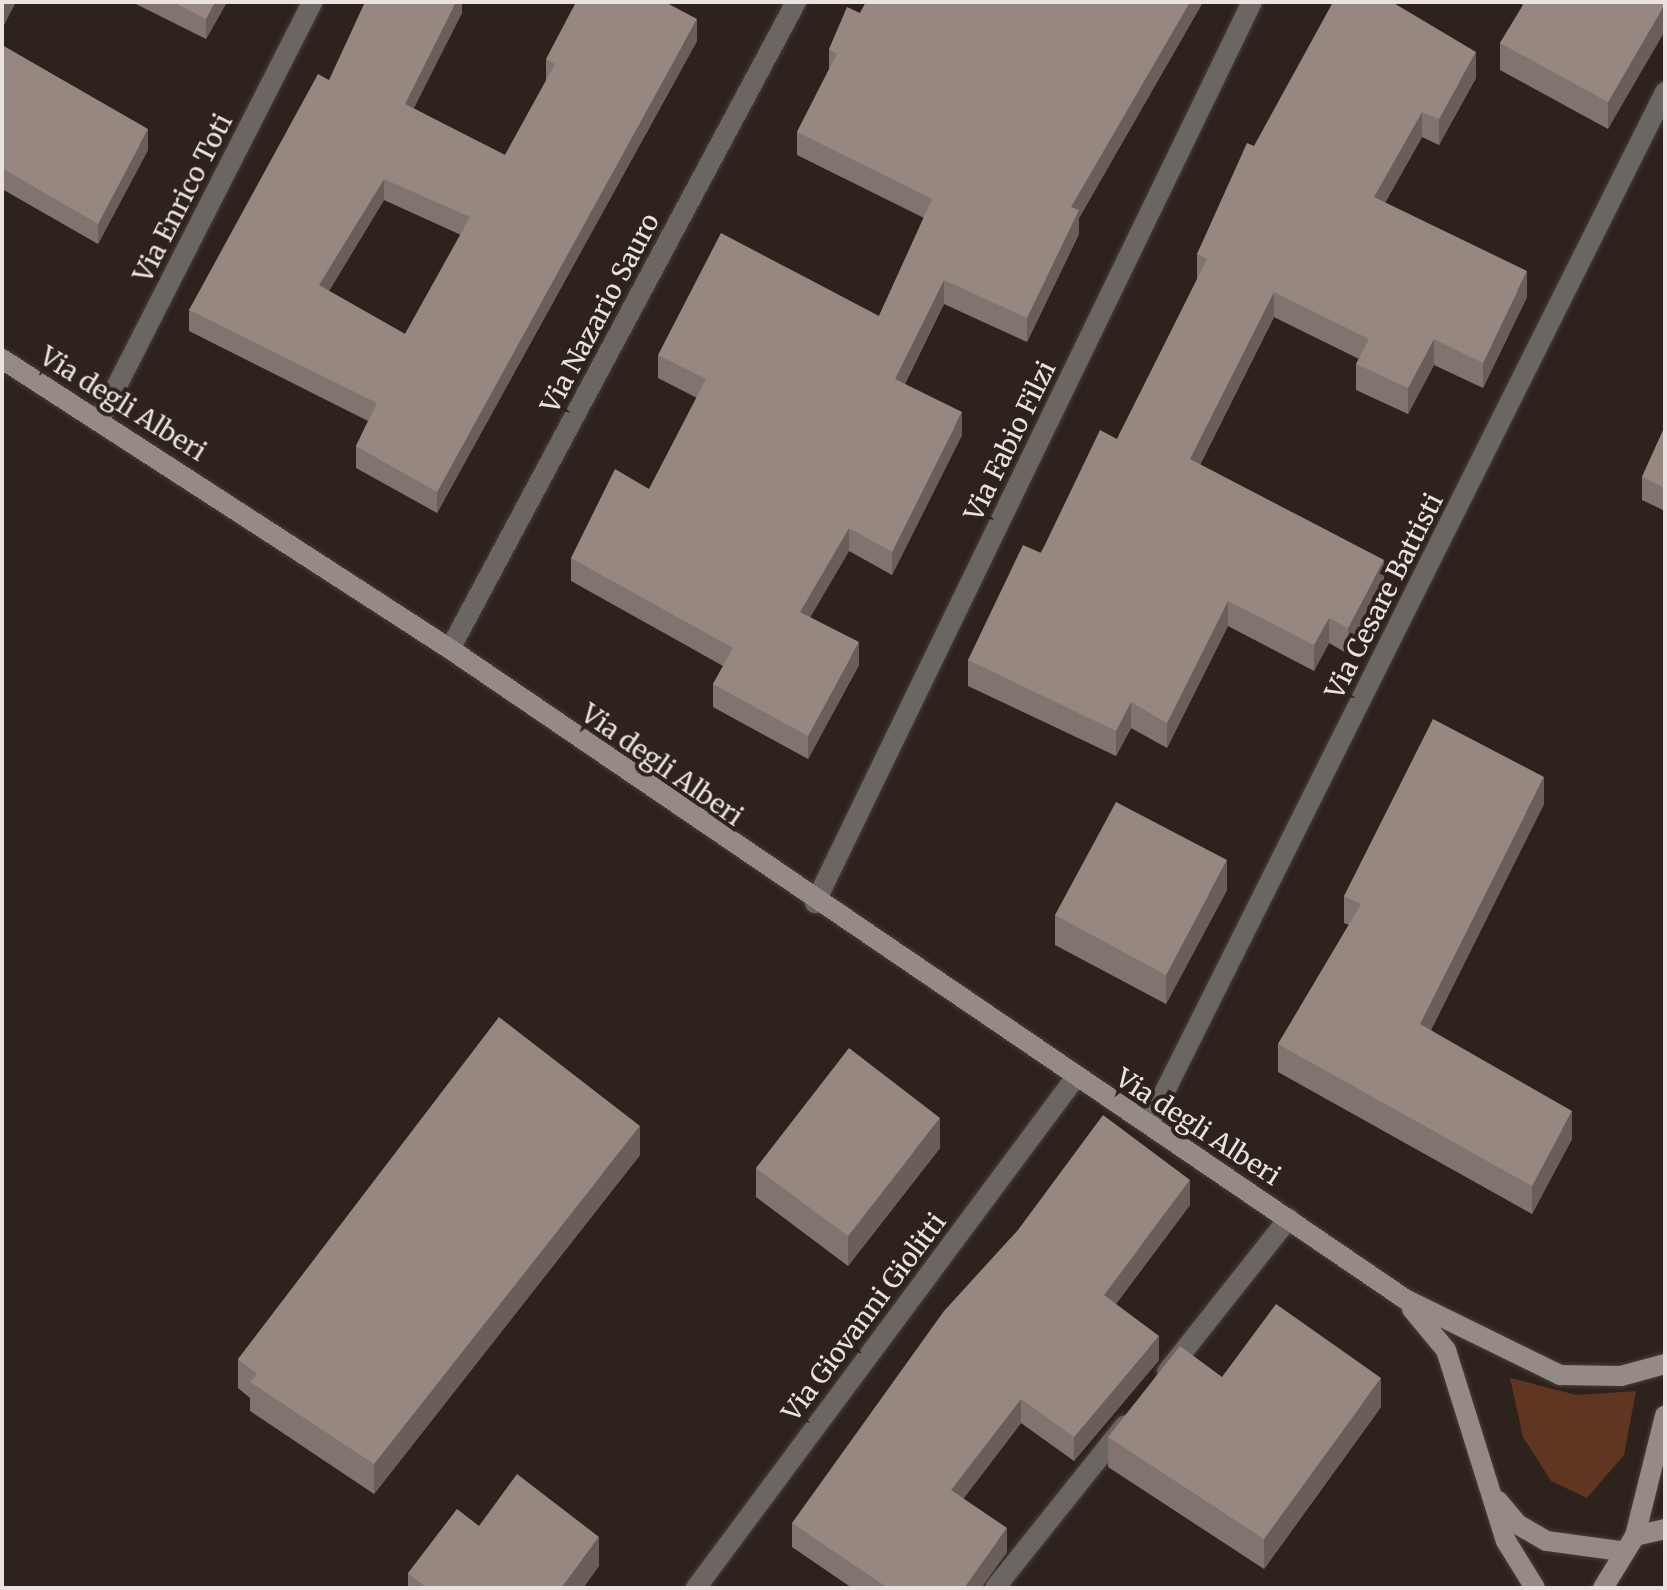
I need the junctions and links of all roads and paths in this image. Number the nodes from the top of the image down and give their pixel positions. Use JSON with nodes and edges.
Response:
{"nodes":[{"id":1,"x":312,"y":2,"type":"edge"},
{"id":2,"x":796,"y":2,"type":"edge"},
{"id":3,"x":1252,"y":2,"type":"edge"},
{"id":4,"x":1665,"y":92,"type":"edge"},
{"id":5,"x":2,"y":359,"type":"edge"},
{"id":6,"x":101,"y":417,"type":"junction"},
{"id":7,"x":450,"y":649,"type":"junction"},
{"id":8,"x":815,"y":903,"type":"junction"},
{"id":9,"x":1075,"y":1078,"type":"junction"},
{"id":10,"x":1149,"y":1123,"type":"junction"},
{"id":11,"x":1289,"y":1218,"type":"junction"},
{"id":12,"x":1405,"y":1299,"type":"junction"},
{"id":13,"x":1665,"y":1364,"type":"edge"},
{"id":14,"x":1665,"y":1416,"type":"edge"},
{"id":15,"x":1488,"y":1489,"type":"junction"},
{"id":16,"x":1665,"y":1529,"type":"edge"},
{"id":17,"x":1635,"y":1536,"type":"junction"},
{"id":18,"x":1620,"y":1551,"type":"junction"},
{"id":19,"x":696,"y":1588,"type":"edge"},
{"id":20,"x":995,"y":1588,"type":"edge"},
{"id":21,"x":1535,"y":1588,"type":"edge"},
{"id":22,"x":1603,"y":1588,"type":"edge"}],
"edges":[{"from":1,"to":6,"type":"street","name":"Via Enrico Toti"},
{"from":2,"to":7,"type":"street","name":"Via Nazario Sauro"},
{"from":3,"to":8,"type":"street","name":"Via Fabio Filzi"},
{"from":4,"to":10,"type":"street","name":"Via Cesare Battisti"},
{"from":5,"to":6,"type":"street","name":"Via degli Alberi"},
{"from":6,"to":7,"type":"street","name":"Via degli Alberi"},
{"from":7,"to":8,"type":"street","name":"Via degli Alberi"},
{"from":8,"to":9,"type":"street","name":"Via degli Alberi"},
{"from":9,"to":10,"type":"street","name":"Via degli Alberi"},
{"from":9,"to":19,"type":"street","name":"Via Giovanni Giolitti"},
{"from":10,"to":11,"type":"street","name":"Via degli Alberi"},
{"from":11,"to":12,"type":"street","name":"Via degli Alberi"},
{"from":11,"to":20,"type":"street","name":"Via degli Alberi"},
{"from":12,"to":13,"type":"street","name":"Via degli Alberi"},
{"from":12,"to":15,"type":"street","name":"Via degli Alberi"},
{"from":14,"to":17,"type":"street"},
{"from":15,"to":18,"type":"street","name":"Via degli Alberi"},
{"from":15,"to":21,"type":"street","name":"Via degli Alberi"},
{"from":16,"to":17,"type":"street"},
{"from":17,"to":18,"type":"street"},
{"from":18,"to":22,"type":"street"}]}
